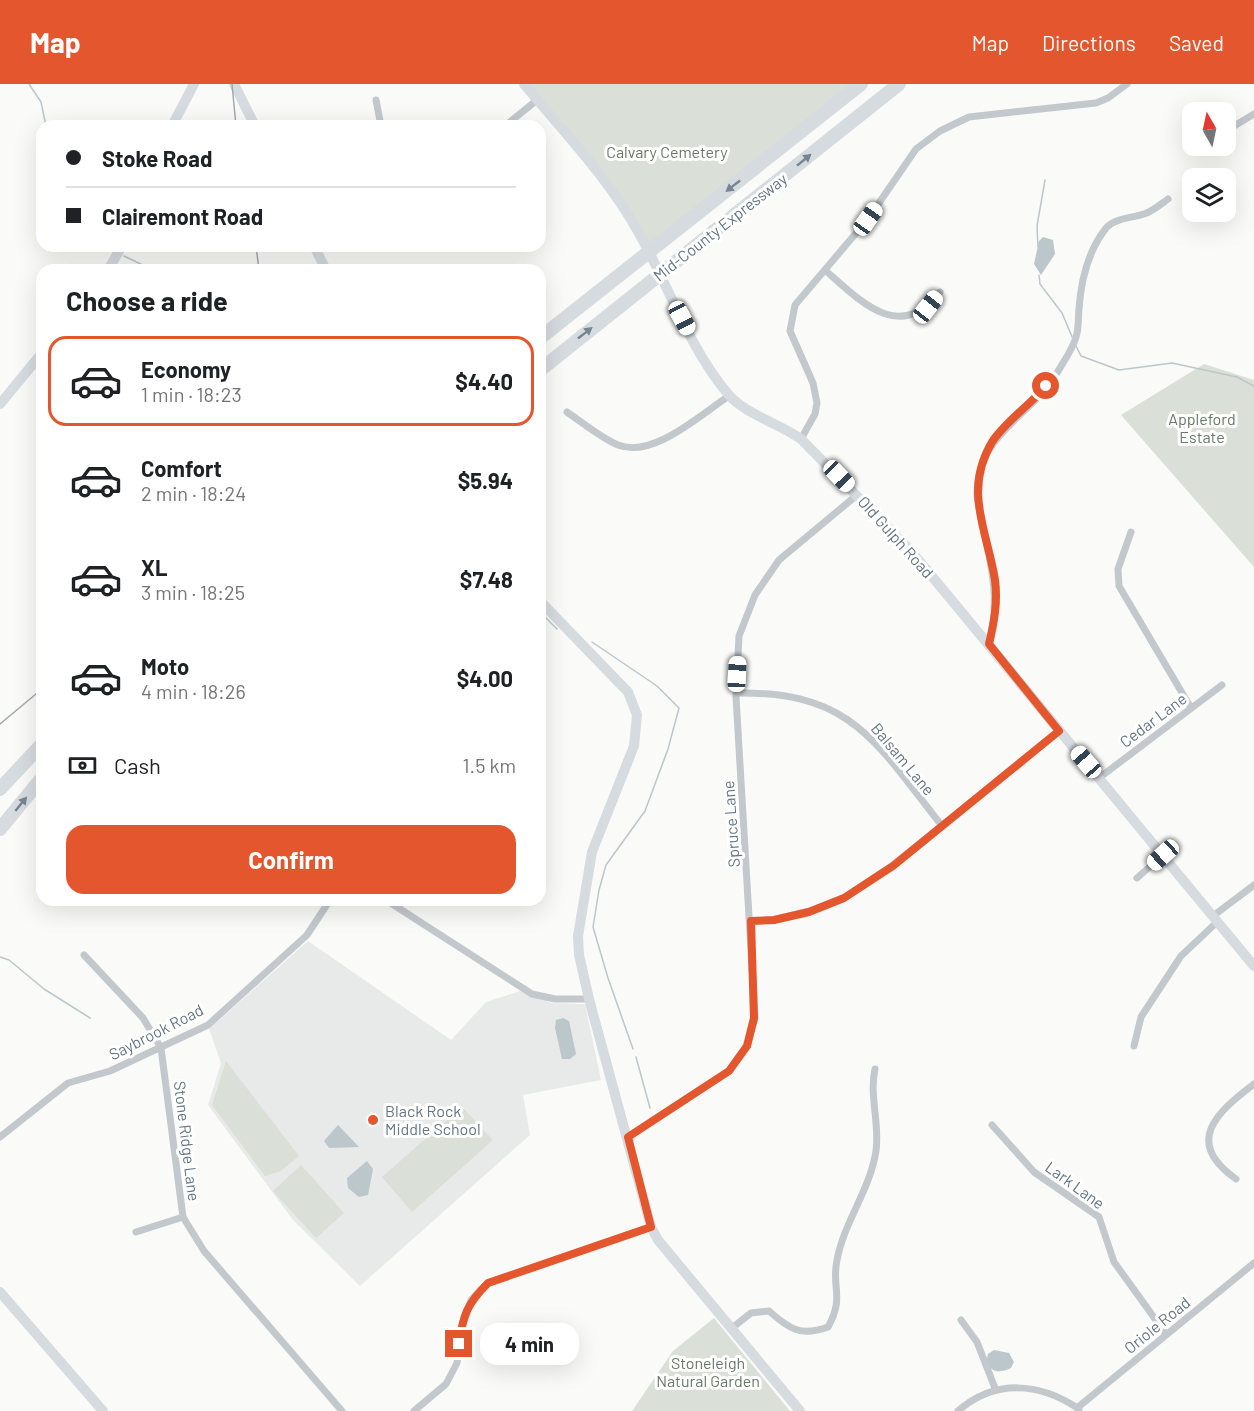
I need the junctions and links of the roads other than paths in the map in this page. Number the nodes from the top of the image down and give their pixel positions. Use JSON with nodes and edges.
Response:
{"nodes":[{"id":1,"x":194,"y":84,"type":"edge"},
{"id":2,"x":234,"y":84,"type":"edge"},
{"id":3,"x":524,"y":84,"type":"edge"},
{"id":4,"x":861,"y":84,"type":"edge"},
{"id":5,"x":899,"y":84,"type":"edge"},
{"id":6,"x":1127,"y":84,"type":"edge"},
{"id":7,"x":376,"y":100,"type":"dead end"},
{"id":8,"x":537,"y":100,"type":"junction"},
{"id":9,"x":1254,"y":114,"type":"edge"},
{"id":10,"x":175,"y":120,"type":"edge"},
{"id":11,"x":252,"y":120,"type":"edge"},
{"id":12,"x":380,"y":120,"type":"edge"},
{"id":13,"x":512,"y":120,"type":"edge"},
{"id":14,"x":1236,"y":125,"type":"edge"},
{"id":15,"x":1168,"y":199,"type":"dead end"},
{"id":16,"x":825,"y":270,"type":"junction"},
{"id":17,"x":940,"y":292,"type":"dead end"},
{"id":18,"x":546,"y":333,"type":"edge"},
{"id":19,"x":36,"y":360,"type":"edge"},
{"id":20,"x":546,"y":365,"type":"edge"},
{"id":21,"x":729,"y":396,"type":"junction"},
{"id":22,"x":0,"y":404,"type":"edge"},
{"id":23,"x":567,"y":412,"type":"dead end"},
{"id":24,"x":801,"y":439,"type":"junction"},
{"id":25,"x":858,"y":495,"type":"junction"},
{"id":26,"x":1131,"y":532,"type":"dead end"},
{"id":27,"x":546,"y":607,"type":"edge"},
{"id":28,"x":989,"y":644,"type":"junction"},
{"id":29,"x":1222,"y":685,"type":"dead end"},
{"id":30,"x":736,"y":693,"type":"junction"},
{"id":31,"x":1191,"y":708,"type":"junction"},
{"id":32,"x":1059,"y":731,"type":"junction"},
{"id":33,"x":36,"y":750,"type":"edge"},
{"id":34,"x":1099,"y":778,"type":"junction"},
{"id":35,"x":36,"y":785,"type":"edge"},
{"id":36,"x":0,"y":789,"type":"edge"},
{"id":37,"x":942,"y":826,"type":"junction"},
{"id":38,"x":0,"y":829,"type":"edge"},
{"id":39,"x":1163,"y":855,"type":"junction"},
{"id":40,"x":1137,"y":878,"type":"dead end"},
{"id":41,"x":1254,"y":885,"type":"edge"},
{"id":42,"x":326,"y":906,"type":"edge"},
{"id":43,"x":395,"y":906,"type":"edge"},
{"id":44,"x":1215,"y":919,"type":"junction"},
{"id":45,"x":751,"y":921,"type":"junction"},
{"id":46,"x":84,"y":955,"type":"dead end"},
{"id":47,"x":1254,"y":966,"type":"edge"},
{"id":48,"x":589,"y":999,"type":"junction"},
{"id":49,"x":1134,"y":1046,"type":"dead end"},
{"id":50,"x":161,"y":1048,"type":"junction"},
{"id":51,"x":875,"y":1069,"type":"dead end"},
{"id":52,"x":1254,"y":1084,"type":"edge"},
{"id":53,"x":992,"y":1125,"type":"dead end"},
{"id":54,"x":0,"y":1137,"type":"edge"},
{"id":55,"x":628,"y":1137,"type":"junction"},
{"id":56,"x":1236,"y":1179,"type":"dead end"},
{"id":57,"x":183,"y":1217,"type":"junction"},
{"id":58,"x":651,"y":1227,"type":"junction"},
{"id":59,"x":136,"y":1232,"type":"dead end"},
{"id":60,"x":1254,"y":1263,"type":"edge"},
{"id":61,"x":0,"y":1292,"type":"edge"},
{"id":62,"x":961,"y":1320,"type":"dead end"},
{"id":63,"x":732,"y":1328,"type":"junction"},
{"id":64,"x":1166,"y":1334,"type":"junction"},
{"id":65,"x":995,"y":1388,"type":"junction"},
{"id":66,"x":1079,"y":1409,"type":"edge"},
{"id":67,"x":103,"y":1411,"type":"edge"},
{"id":68,"x":342,"y":1411,"type":"edge"},
{"id":69,"x":414,"y":1411,"type":"edge"},
{"id":70,"x":800,"y":1411,"type":"edge"},
{"id":71,"x":958,"y":1411,"type":"edge"}],
"edges":[{"from":1,"to":10,"type":"street"},
{"from":2,"to":11,"type":"street"},
{"from":3,"to":8,"type":"street","name":"Old Gulph Road"},
{"from":4,"to":18,"type":"highway","name":"Mid-County Expressway","one_way":true},
{"from":20,"to":5,"type":"highway","name":"Mid-County Expressway","one_way":true},
{"from":6,"to":16,"type":"street"},
{"from":7,"to":12,"type":"street"},
{"from":8,"to":13,"type":"street"},
{"from":8,"to":21,"type":"street","name":"Old Gulph Road"},
{"from":9,"to":14,"type":"street"},
{"from":15,"to":28,"type":"street"},
{"from":16,"to":17,"type":"street"},
{"from":16,"to":24,"type":"street"},
{"from":19,"to":22,"type":"street"},
{"from":21,"to":23,"type":"street"},
{"from":21,"to":24,"type":"street","name":"Old Gulph Road"},
{"from":24,"to":25,"type":"street","name":"Old Gulph Road"},
{"from":25,"to":28,"type":"street","name":"Old Gulph Road"},
{"from":25,"to":30,"type":"street","name":"Spruce Lane"},
{"from":26,"to":31,"type":"street"},
{"from":27,"to":48,"type":"street"},
{"from":28,"to":32,"type":"street","name":"Old Gulph Road"},
{"from":29,"to":31,"type":"street","name":"Cedar Lane"},
{"from":30,"to":37,"type":"street","name":"Balsam Lane"},
{"from":30,"to":45,"type":"street","name":"Spruce Lane"},
{"from":31,"to":34,"type":"street","name":"Cedar Lane"},
{"from":32,"to":34,"type":"street","name":"Old Gulph Road"},
{"from":32,"to":37,"type":"street"},
{"from":33,"to":36,"type":"highway"},
{"from":34,"to":39,"type":"street","name":"Old Gulph Road"},
{"from":38,"to":35,"type":"highway","one_way":true},
{"from":37,"to":45,"type":"street"},
{"from":39,"to":40,"type":"street"},
{"from":39,"to":44,"type":"street","name":"Old Gulph Road"},
{"from":41,"to":44,"type":"street"},
{"from":42,"to":50,"type":"street","name":"Saybrook Road"},
{"from":43,"to":48,"type":"street"},
{"from":44,"to":47,"type":"street","name":"Old Gulph Road"},
{"from":44,"to":49,"type":"street"},
{"from":45,"to":55,"type":"street","name":"Spruce Lane"},
{"from":46,"to":50,"type":"street","name":"Stone Ridge Lane"},
{"from":48,"to":55,"type":"street"},
{"from":50,"to":54,"type":"street","name":"Saybrook Road"},
{"from":50,"to":57,"type":"street","name":"Stone Ridge Lane"},
{"from":51,"to":63,"type":"street"},
{"from":52,"to":56,"type":"street"},
{"from":53,"to":64,"type":"street","name":"Lark Lane"},
{"from":55,"to":58,"type":"street"},
{"from":57,"to":59,"type":"street"},
{"from":57,"to":68,"type":"street","name":"Stone Ridge Lane"},
{"from":58,"to":63,"type":"street"},
{"from":58,"to":69,"type":"street"},
{"from":60,"to":64,"type":"street","name":"Oriole Road"},
{"from":61,"to":67,"type":"street"},
{"from":62,"to":65,"type":"street"},
{"from":63,"to":70,"type":"street"},
{"from":64,"to":66,"type":"street","name":"Oriole Road"},
{"from":65,"to":66,"type":"street"},
{"from":65,"to":71,"type":"street"}]}
